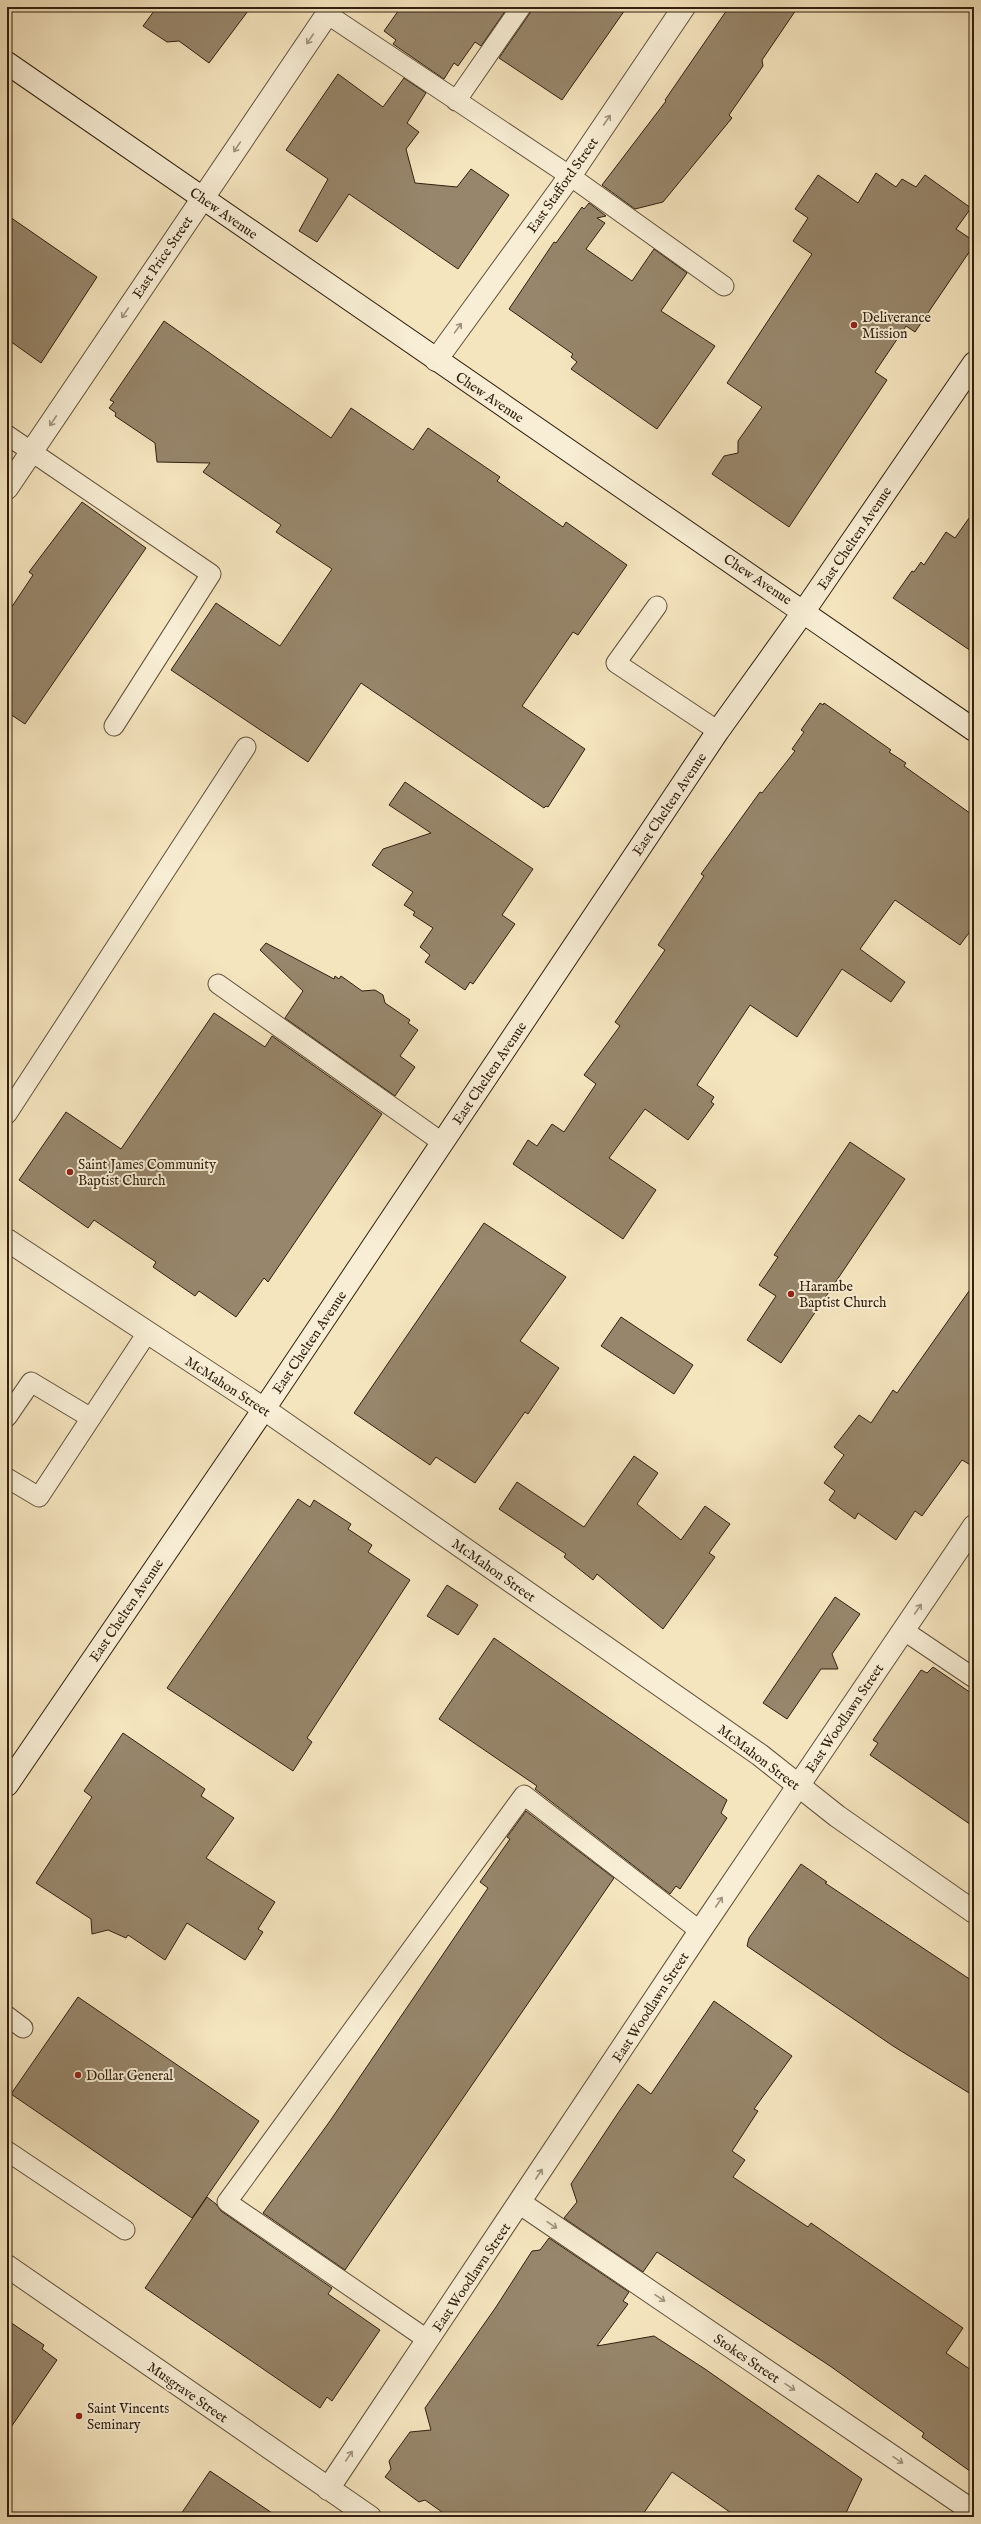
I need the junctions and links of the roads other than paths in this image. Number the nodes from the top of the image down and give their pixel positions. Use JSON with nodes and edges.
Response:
{"nodes":[{"id":1,"x":521,"y":7,"type":"edge"},
{"id":2,"x":684,"y":7,"type":"edge"},
{"id":3,"x":330,"y":10,"type":"edge"},
{"id":4,"x":7,"y":63,"type":"edge"},
{"id":5,"x":456,"y":101,"type":"junction"},
{"id":6,"x":570,"y":176,"type":"junction"},
{"id":7,"x":202,"y":197,"type":"junction"},
{"id":8,"x":724,"y":286,"type":"dead end"},
{"id":9,"x":436,"y":360,"type":"junction"},
{"id":10,"x":974,"y":363,"type":"edge"},
{"id":11,"x":7,"y":435,"type":"edge"},
{"id":12,"x":32,"y":452,"type":"junction"},
{"id":13,"x":7,"y":488,"type":"edge"},
{"id":14,"x":657,"y":606,"type":"dead end"},
{"id":15,"x":804,"y":611,"type":"junction"},
{"id":16,"x":114,"y":726,"type":"dead end"},
{"id":17,"x":974,"y":730,"type":"edge"},
{"id":18,"x":718,"y":731,"type":"junction"},
{"id":19,"x":246,"y":747,"type":"dead end"},
{"id":20,"x":218,"y":984,"type":"dead end"},
{"id":21,"x":7,"y":1114,"type":"edge"},
{"id":22,"x":442,"y":1143,"type":"junction"},
{"id":23,"x":7,"y":1240,"type":"edge"},
{"id":24,"x":147,"y":1333,"type":"junction"},
{"id":25,"x":264,"y":1409,"type":"junction"},
{"id":26,"x":7,"y":1417,"type":"edge"},
{"id":27,"x":91,"y":1418,"type":"junction"},
{"id":28,"x":7,"y":1478,"type":"edge"},
{"id":29,"x":974,"y":1526,"type":"edge"},
{"id":30,"x":904,"y":1630,"type":"junction"},
{"id":31,"x":974,"y":1678,"type":"edge"},
{"id":32,"x":7,"y":1784,"type":"edge"},
{"id":33,"x":798,"y":1786,"type":"junction"},
{"id":34,"x":974,"y":1912,"type":"edge"},
{"id":35,"x":700,"y":1931,"type":"junction"},
{"id":36,"x":7,"y":2016,"type":"edge"},
{"id":37,"x":23,"y":2028,"type":"dead end"},
{"id":38,"x":7,"y":2151,"type":"edge"},
{"id":39,"x":520,"y":2203,"type":"junction"},
{"id":40,"x":125,"y":2230,"type":"dead end"},
{"id":41,"x":7,"y":2266,"type":"edge"},
{"id":42,"x":428,"y":2340,"type":"junction"},
{"id":43,"x":328,"y":2488,"type":"junction"},
{"id":44,"x":974,"y":2512,"type":"edge"},
{"id":45,"x":370,"y":2517,"type":"edge"}],
"edges":[{"from":1,"to":5,"type":"lane"},
{"from":6,"to":2,"type":"street","name":"East Stafford Street","one_way":true},
{"from":3,"to":5,"type":"lane"},
{"from":3,"to":7,"type":"street","name":"East Price Street","one_way":true},
{"from":4,"to":7,"type":"street","name":"Chew Avenue"},
{"from":5,"to":6,"type":"lane"},
{"from":6,"to":8,"type":"lane"},
{"from":9,"to":6,"type":"street","name":"East Stafford Street","one_way":true},
{"from":7,"to":9,"type":"street","name":"Chew Avenue"},
{"from":7,"to":12,"type":"street","name":"East Price Street","one_way":true},
{"from":9,"to":15,"type":"street","name":"Chew Avenue"},
{"from":10,"to":15,"type":"street","name":"East Chelten Avenue"},
{"from":11,"to":12,"type":"lane"},
{"from":12,"to":13,"type":"street","name":"East Price Street"},
{"from":12,"to":16,"type":"lane"},
{"from":14,"to":18,"type":"lane"},
{"from":15,"to":17,"type":"street","name":"Chew Avenue"},
{"from":15,"to":18,"type":"street","name":"East Chelten Avenue"},
{"from":18,"to":22,"type":"street","name":"East Chelten Avenue"},
{"from":19,"to":21,"type":"lane"},
{"from":20,"to":22,"type":"lane"},
{"from":22,"to":25,"type":"street","name":"East Chelten Avenue"},
{"from":23,"to":24,"type":"street","name":"McMahon Street"},
{"from":24,"to":25,"type":"street","name":"McMahon Street"},
{"from":24,"to":27,"type":"lane"},
{"from":25,"to":32,"type":"street","name":"East Chelten Avenue"},
{"from":25,"to":33,"type":"street","name":"McMahon Street"},
{"from":26,"to":27,"type":"lane"},
{"from":27,"to":28,"type":"lane"},
{"from":30,"to":29,"type":"street","name":"East Woodlawn Street","one_way":true},
{"from":30,"to":31,"type":"lane"},
{"from":30,"to":33,"type":"street","name":"East Woodlawn Street"},
{"from":33,"to":34,"type":"street","name":"McMahon Street"},
{"from":35,"to":33,"type":"street","name":"East Woodlawn Street","one_way":true},
{"from":39,"to":35,"type":"street","name":"East Woodlawn Street","one_way":true},
{"from":35,"to":42,"type":"lane"},
{"from":36,"to":37,"type":"lane"},
{"from":38,"to":40,"type":"lane"},
{"from":39,"to":42,"type":"street","name":"East Woodlawn Street"},
{"from":39,"to":44,"type":"street","name":"Stokes Street","one_way":true},
{"from":41,"to":43,"type":"street","name":"Musgrave Street"},
{"from":43,"to":42,"type":"street","name":"East Woodlawn Street","one_way":true},
{"from":43,"to":45,"type":"street","name":"Musgrave Street"}]}
